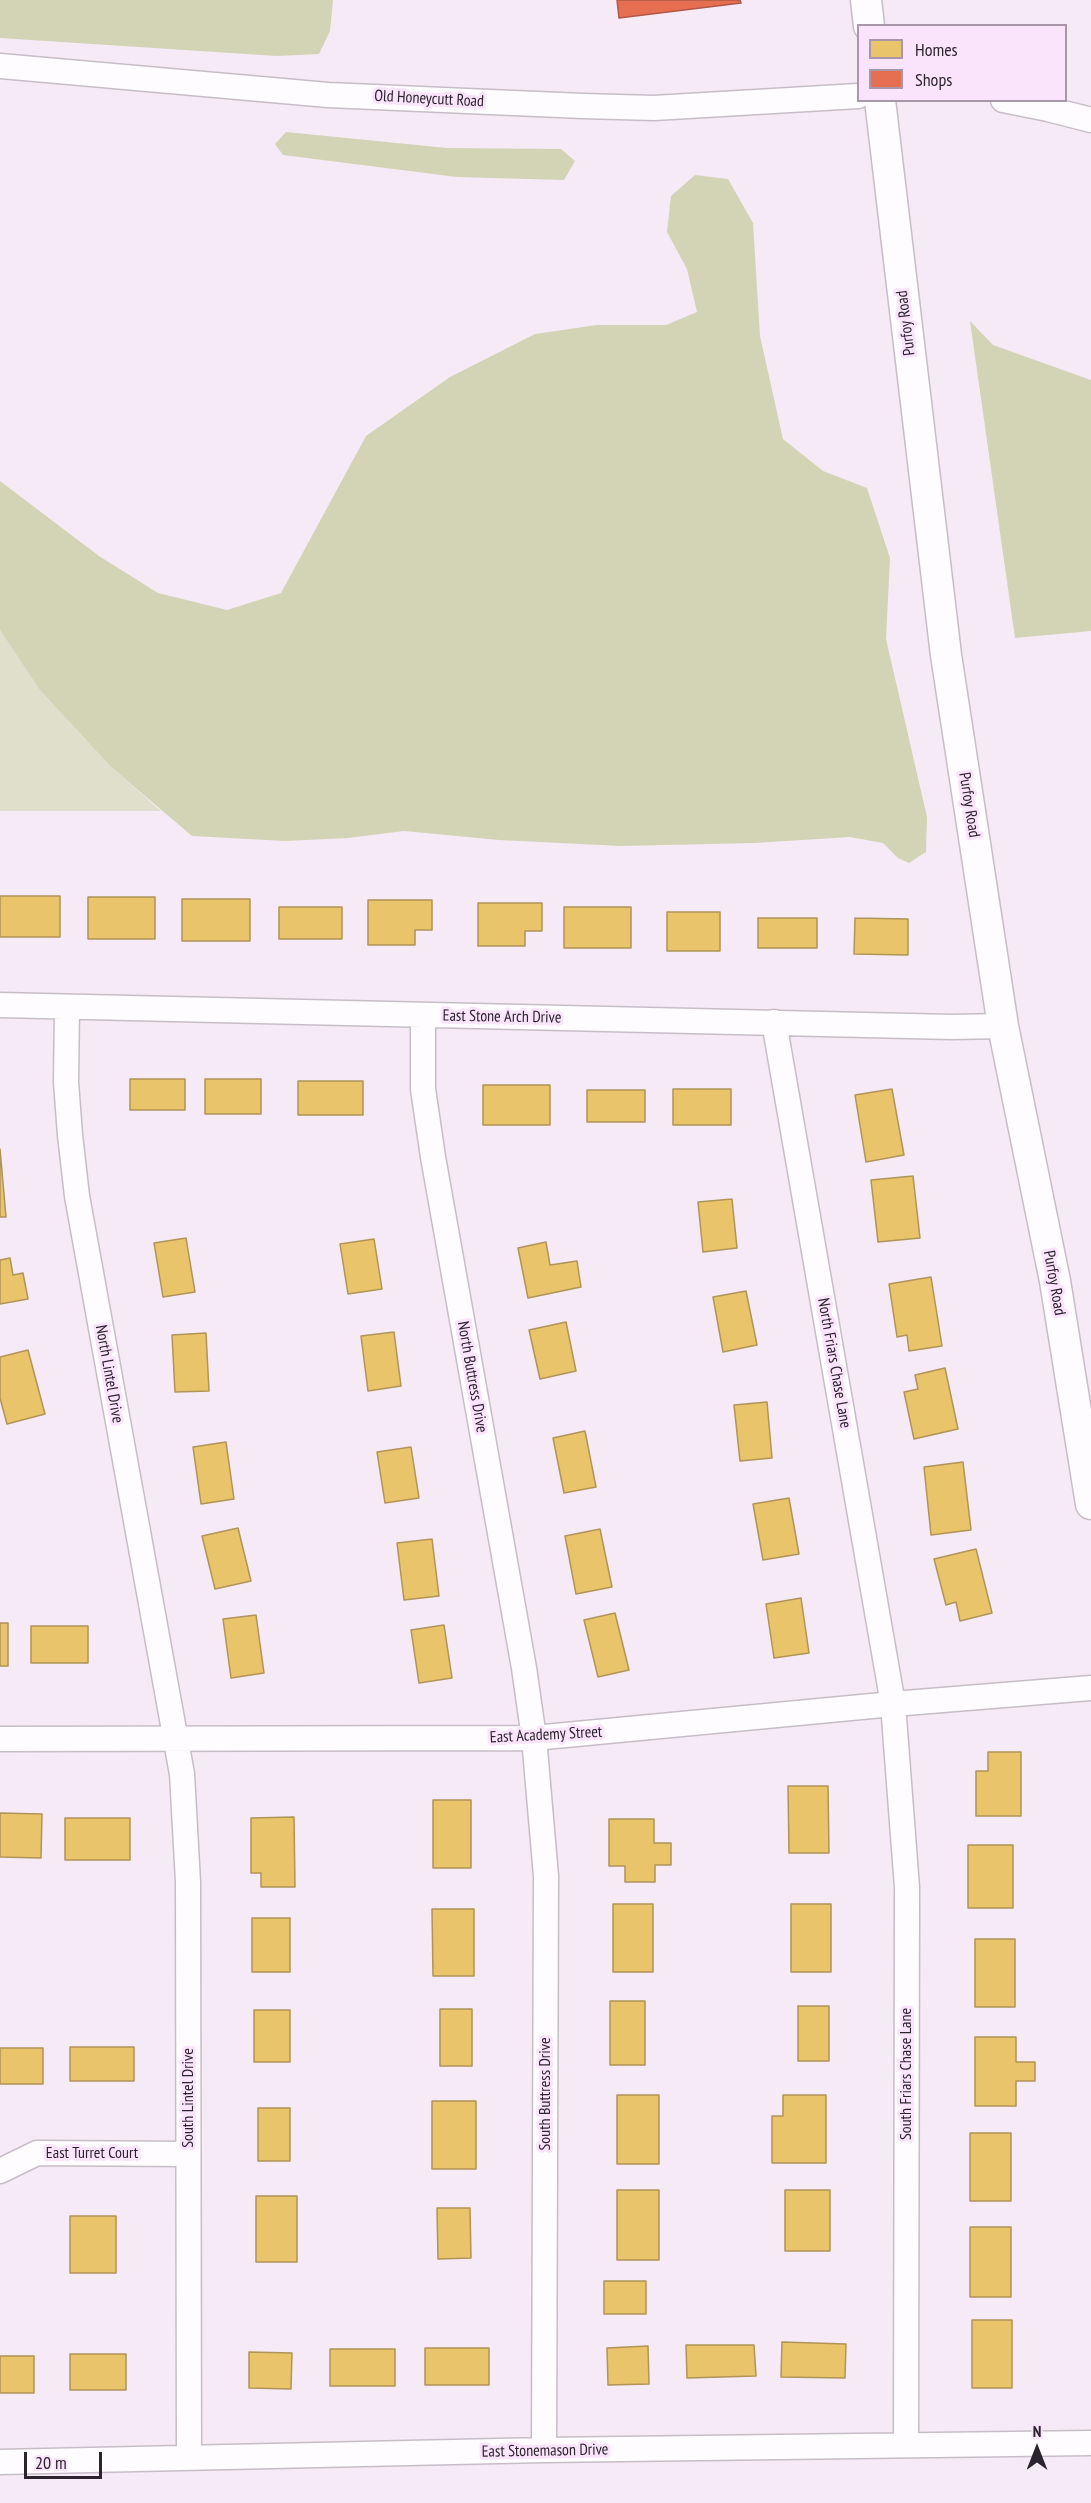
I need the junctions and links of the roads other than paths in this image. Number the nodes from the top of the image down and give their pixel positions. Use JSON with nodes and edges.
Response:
{"nodes":[{"id":1,"x":866,"y":0,"type":"edge"},
{"id":2,"x":870,"y":24,"type":"edge"},
{"id":3,"x":0,"y":66,"type":"edge"},
{"id":4,"x":857,"y":96,"type":"edge"},
{"id":5,"x":880,"y":102,"type":"edge"},
{"id":6,"x":1013,"y":102,"type":"edge"},
{"id":7,"x":1091,"y":120,"type":"edge"},
{"id":8,"x":0,"y":1005,"type":"edge"},
{"id":9,"x":67,"y":1007,"type":"junction"},
{"id":10,"x":423,"y":1015,"type":"junction"},
{"id":11,"x":774,"y":1022,"type":"junction"},
{"id":12,"x":1003,"y":1026,"type":"junction"},
{"id":13,"x":1091,"y":1504,"type":"edge"},
{"id":14,"x":1091,"y":1688,"type":"edge"},
{"id":15,"x":893,"y":1704,"type":"junction"},
{"id":16,"x":534,"y":1738,"type":"junction"},
{"id":17,"x":0,"y":1739,"type":"edge"},
{"id":18,"x":176,"y":1739,"type":"junction"},
{"id":19,"x":188,"y":2154,"type":"junction"},
{"id":20,"x":0,"y":2171,"type":"edge"},
{"id":21,"x":1091,"y":2443,"type":"edge"},
{"id":22,"x":906,"y":2445,"type":"junction"},
{"id":23,"x":544,"y":2450,"type":"junction"},
{"id":24,"x":189,"y":2458,"type":"junction"},
{"id":25,"x":0,"y":2462,"type":"edge"}],
"edges":[{"from":1,"to":2,"type":"street"},
{"from":3,"to":4,"type":"street","name":"Old Honeycutt Road"},
{"from":5,"to":12,"type":"street","name":"Purfoy Road"},
{"from":6,"to":7,"type":"street"},
{"from":8,"to":9,"type":"street","name":"East Stone Arch Drive"},
{"from":9,"to":10,"type":"street","name":"East Stone Arch Drive"},
{"from":9,"to":18,"type":"street","name":"North Lintel Drive"},
{"from":10,"to":11,"type":"street","name":"East Stone Arch Drive"},
{"from":10,"to":16,"type":"street","name":"North Buttress Drive"},
{"from":11,"to":12,"type":"street","name":"East Stone Arch Drive"},
{"from":11,"to":15,"type":"street","name":"North Friars Chase Lane"},
{"from":12,"to":13,"type":"street","name":"Purfoy Road"},
{"from":14,"to":15,"type":"street","name":"East Academy Street"},
{"from":15,"to":16,"type":"street","name":"East Academy Street"},
{"from":15,"to":22,"type":"street","name":"South Friars Chase Lane"},
{"from":16,"to":18,"type":"street","name":"East Academy Street"},
{"from":16,"to":23,"type":"street","name":"South Buttress Drive"},
{"from":17,"to":18,"type":"street","name":"East Academy Street"},
{"from":18,"to":19,"type":"street","name":"South Lintel Drive"},
{"from":19,"to":20,"type":"street","name":"East Turret Court"},
{"from":19,"to":24,"type":"street","name":"South Lintel Drive"},
{"from":21,"to":22,"type":"street","name":"East Stonemason Drive"},
{"from":22,"to":23,"type":"street","name":"East Stonemason Drive"},
{"from":23,"to":24,"type":"street","name":"East Stonemason Drive"},
{"from":24,"to":25,"type":"street","name":"East Stonemason Drive"}]}
